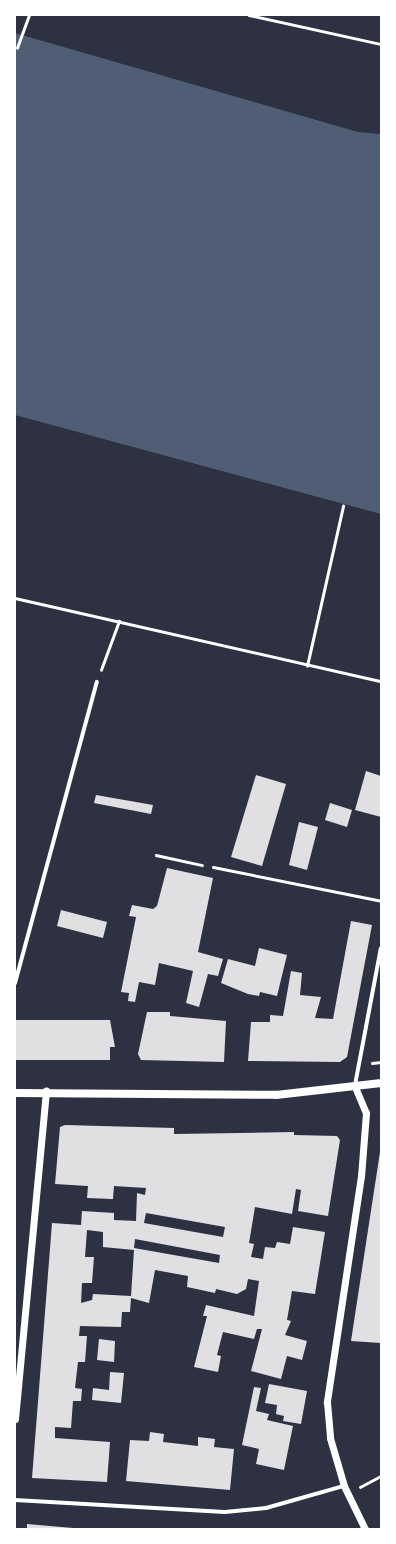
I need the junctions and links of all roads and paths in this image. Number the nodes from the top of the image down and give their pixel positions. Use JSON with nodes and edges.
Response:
{"nodes":[{"id":1,"x":29,"y":15,"type":"edge"},
{"id":2,"x":249,"y":15,"type":"edge"},
{"id":3,"x":381,"y":44,"type":"edge"},
{"id":4,"x":17,"y":48,"type":"dead end"},
{"id":5,"x":343,"y":506,"type":"dead end"},
{"id":6,"x":15,"y":598,"type":"edge"},
{"id":7,"x":119,"y":621,"type":"junction"},
{"id":8,"x":307,"y":666,"type":"junction"},
{"id":9,"x":381,"y":681,"type":"edge"},
{"id":10,"x":97,"y":682,"type":"joint"},
{"id":11,"x":156,"y":855,"type":"dead end"},
{"id":12,"x":212,"y":867,"type":"joint"},
{"id":13,"x":381,"y":901,"type":"edge"},
{"id":14,"x":381,"y":948,"type":"edge"},
{"id":15,"x":15,"y":983,"type":"edge"},
{"id":16,"x":381,"y":1083,"type":"edge"},
{"id":17,"x":355,"y":1087,"type":"junction"},
{"id":18,"x":46,"y":1090,"type":"junction"},
{"id":19,"x":15,"y":1093,"type":"edge"},
{"id":20,"x":15,"y":1419,"type":"edge"},
{"id":21,"x":381,"y":1476,"type":"edge"},
{"id":22,"x":344,"y":1486,"type":"junction"},
{"id":23,"x":348,"y":1493,"type":"junction"},
{"id":24,"x":15,"y":1500,"type":"edge"},
{"id":25,"x":365,"y":1529,"type":"edge"}],
"edges":[{"from":1,"to":4,"type":"path"},
{"from":2,"to":3,"type":"path"},
{"from":5,"to":8,"type":"path"},
{"from":6,"to":7,"type":"path"},
{"from":7,"to":8,"type":"path"},
{"from":7,"to":10,"type":"path"},
{"from":8,"to":9,"type":"path"},
{"from":10,"to":15,"type":"street"},
{"from":11,"to":12,"type":"path"},
{"from":12,"to":13,"type":"lane"},
{"from":14,"to":17,"type":"street"},
{"from":16,"to":17,"type":"main road"},
{"from":17,"to":18,"type":"main road"},
{"from":17,"to":22,"type":"street"},
{"from":18,"to":19,"type":"main road"},
{"from":18,"to":20,"type":"street"},
{"from":21,"to":23,"type":"path"},
{"from":22,"to":23,"type":"street"},
{"from":22,"to":24,"type":"street"},
{"from":23,"to":25,"type":"street"}]}
